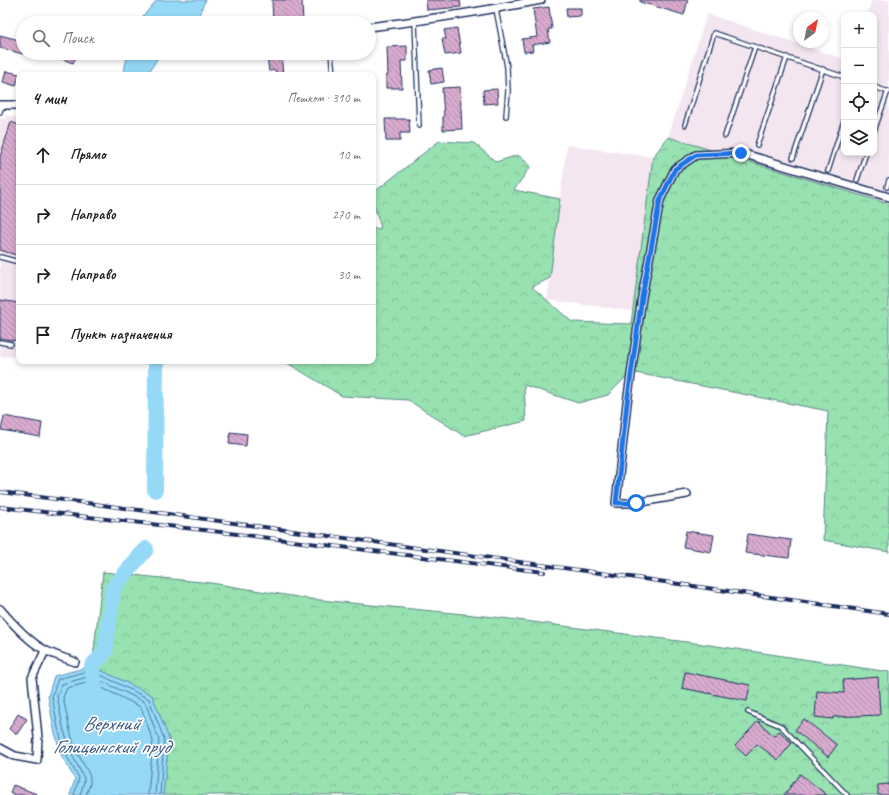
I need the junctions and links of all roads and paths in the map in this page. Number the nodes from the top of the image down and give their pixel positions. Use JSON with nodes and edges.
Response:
{"nodes":[{"id":1,"x":541,"y":0,"type":"edge"},
{"id":2,"x":496,"y":9,"type":"junction"},
{"id":3,"x":415,"y":22,"type":"junction"},
{"id":4,"x":376,"y":27,"type":"edge"},
{"id":5,"x":755,"y":47,"type":"junction"},
{"id":6,"x":787,"y":58,"type":"junction"},
{"id":7,"x":332,"y":60,"type":"edge"},
{"id":8,"x":823,"y":70,"type":"junction"},
{"id":9,"x":333,"y":72,"type":"edge"},
{"id":10,"x":841,"y":76,"type":"edge"},
{"id":11,"x":877,"y":88,"type":"edge"},
{"id":12,"x":888,"y":91,"type":"edge"},
{"id":13,"x":16,"y":106,"type":"edge"},
{"id":14,"x":1,"y":108,"type":"edge"},
{"id":15,"x":506,"y":116,"type":"dead end"},
{"id":16,"x":877,"y":122,"type":"edge"},
{"id":17,"x":685,"y":125,"type":"dead end"},
{"id":18,"x":419,"y":126,"type":"dead end"},
{"id":19,"x":841,"y":130,"type":"edge"},
{"id":20,"x":725,"y":136,"type":"dead end"},
{"id":21,"x":757,"y":145,"type":"dead end"},
{"id":22,"x":865,"y":156,"type":"edge"},
{"id":23,"x":793,"y":158,"type":"dead end"},
{"id":24,"x":828,"y":171,"type":"dead end"},
{"id":25,"x":857,"y":180,"type":"dead end"},
{"id":26,"x":889,"y":180,"type":"edge"},
{"id":27,"x":887,"y":187,"type":"dead end"},
{"id":28,"x":889,"y":197,"type":"edge"},
{"id":29,"x":0,"y":257,"type":"edge"},
{"id":30,"x":16,"y":261,"type":"edge"},
{"id":31,"x":0,"y":342,"type":"edge"},
{"id":32,"x":11,"y":344,"type":"dead end"},
{"id":33,"x":687,"y":494,"type":"dead end"},
{"id":34,"x":0,"y":609,"type":"edge"},
{"id":35,"x":45,"y":651,"type":"junction"},
{"id":36,"x":75,"y":662,"type":"dead end"},
{"id":37,"x":748,"y":712,"type":"dead end"},
{"id":38,"x":0,"y":748,"type":"edge"},
{"id":39,"x":847,"y":795,"type":"edge"}],
"edges":[{"from":1,"to":2,"type":"street"},
{"from":2,"to":3,"type":"street"},
{"from":2,"to":15,"type":"lane"},
{"from":3,"to":4,"type":"street"},
{"from":3,"to":18,"type":"lane"},
{"from":5,"to":6,"type":"lane"},
{"from":5,"to":17,"type":"lane"},
{"from":5,"to":20,"type":"lane"},
{"from":6,"to":8,"type":"lane"},
{"from":6,"to":21,"type":"lane"},
{"from":7,"to":9,"type":"lane"},
{"from":8,"to":10,"type":"lane"},
{"from":8,"to":23,"type":"lane"},
{"from":11,"to":12,"type":"lane"},
{"from":12,"to":16,"type":"lane"},
{"from":13,"to":14,"type":"street"},
{"from":19,"to":24,"type":"lane"},
{"from":22,"to":25,"type":"lane"},
{"from":26,"to":27,"type":"lane"},
{"from":28,"to":33,"type":"street"},
{"from":29,"to":30,"type":"lane"},
{"from":31,"to":32,"type":"lane"},
{"from":34,"to":35,"type":"street"},
{"from":35,"to":36,"type":"street"},
{"from":35,"to":38,"type":"street"},
{"from":37,"to":39,"type":"lane"}]}
